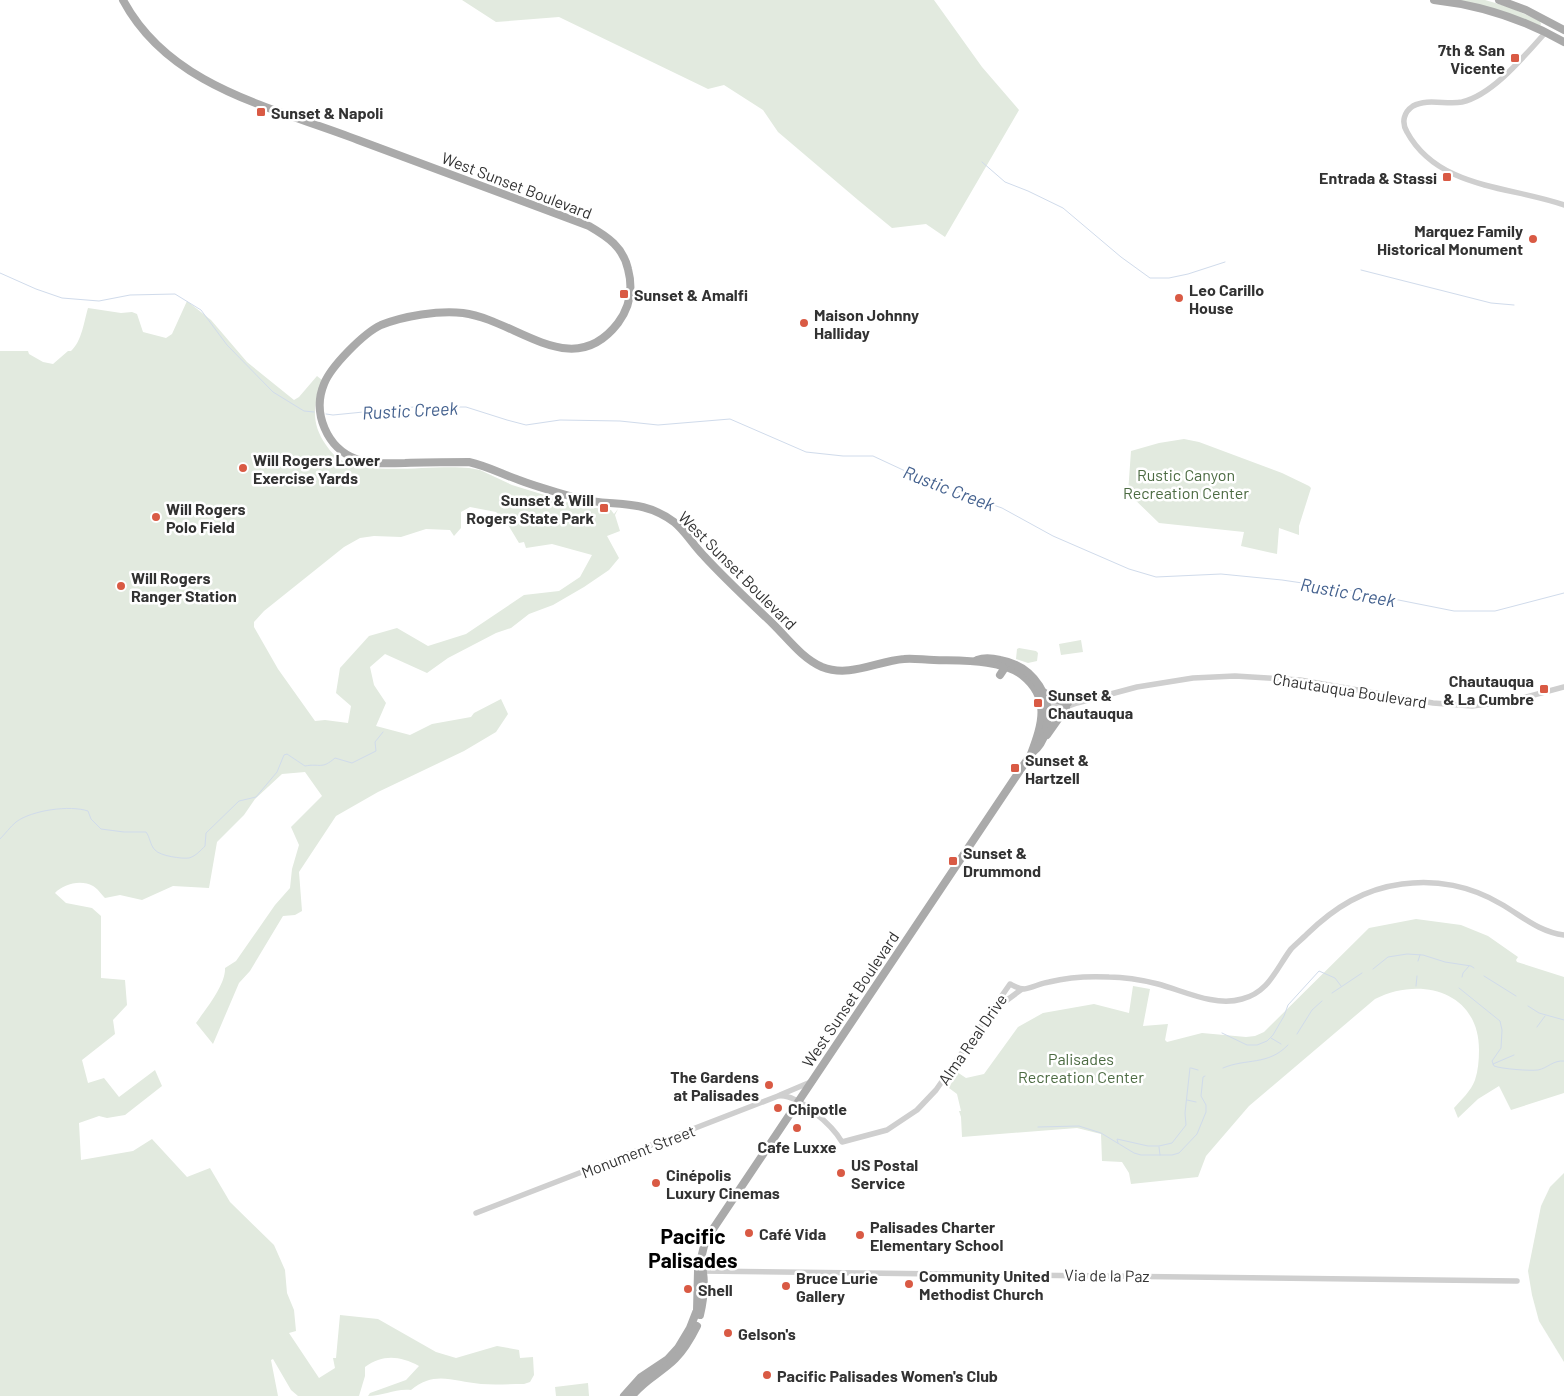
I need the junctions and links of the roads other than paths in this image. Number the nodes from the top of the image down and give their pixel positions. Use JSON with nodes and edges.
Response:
{"nodes":[{"id":1,"x":123,"y":0,"type":"edge"},
{"id":2,"x":1434,"y":0,"type":"edge"},
{"id":3,"x":1500,"y":0,"type":"edge"},
{"id":4,"x":1564,"y":30,"type":"edge"},
{"id":5,"x":1546,"y":32,"type":"junction"},
{"id":6,"x":1564,"y":42,"type":"edge"},
{"id":7,"x":1564,"y":205,"type":"edge"},
{"id":8,"x":973,"y":662,"type":"junction"},
{"id":9,"x":997,"y":665,"type":"junction"},
{"id":10,"x":1000,"y":675,"type":"dead end"},
{"id":11,"x":1564,"y":687,"type":"edge"},
{"id":12,"x":1043,"y":692,"type":"junction"},
{"id":13,"x":1067,"y":705,"type":"junction"},
{"id":14,"x":1045,"y":709,"type":"junction"},
{"id":15,"x":1044,"y":738,"type":"junction"},
{"id":16,"x":1030,"y":754,"type":"junction"},
{"id":17,"x":1564,"y":935,"type":"edge"},
{"id":18,"x":1022,"y":989,"type":"junction"},
{"id":19,"x":991,"y":1012,"type":"junction"},
{"id":20,"x":813,"y":1081,"type":"junction"},
{"id":21,"x":778,"y":1096,"type":"junction"},
{"id":22,"x":798,"y":1102,"type":"junction"},
{"id":23,"x":476,"y":1213,"type":"dead end"},
{"id":24,"x":701,"y":1268,"type":"junction"},
{"id":25,"x":1516,"y":1281,"type":"dead end"},
{"id":26,"x":624,"y":1396,"type":"edge"},
{"id":27,"x":632,"y":1396,"type":"edge"}],
"edges":[{"from":1,"to":8,"type":"main road","name":"West Sunset Boulevard"},
{"from":2,"to":5,"type":"main road"},
{"from":3,"to":4,"type":"main road"},
{"from":5,"to":6,"type":"main road"},
{"from":5,"to":7,"type":"street"},
{"from":8,"to":9,"type":"main road","name":"West Sunset Boulevard"},
{"from":8,"to":12,"type":"main road","name":"West Sunset Boulevard"},
{"from":9,"to":10,"type":"main road"},
{"from":9,"to":14,"type":"main road","name":"West Sunset Boulevard"},
{"from":11,"to":13,"type":"street","name":"Chautauqua Boulevard"},
{"from":12,"to":13,"type":"main road"},
{"from":12,"to":14,"type":"main road","name":"West Sunset Boulevard"},
{"from":13,"to":14,"type":"street","name":"Chautauqua Boulevard"},
{"from":13,"to":15,"type":"main road"},
{"from":14,"to":15,"type":"main road","name":"West Sunset Boulevard"},
{"from":14,"to":16,"type":"main road","name":"West Sunset Boulevard"},
{"from":15,"to":16,"type":"main road","name":"West Sunset Boulevard"},
{"from":16,"to":20,"type":"main road","name":"West Sunset Boulevard"},
{"from":17,"to":18,"type":"street","name":"Alma Real Drive"},
{"from":18,"to":19,"type":"street"},
{"from":18,"to":19,"type":"street","name":"Alma Real Drive"},
{"from":19,"to":22,"type":"street","name":"Alma Real Drive"},
{"from":20,"to":21,"type":"street","name":"Monument Street"},
{"from":20,"to":22,"type":"main road","name":"West Sunset Boulevard"},
{"from":21,"to":22,"type":"street"},
{"from":21,"to":23,"type":"street","name":"Monument Street"},
{"from":22,"to":24,"type":"main road","name":"West Sunset Boulevard"},
{"from":24,"to":25,"type":"street","name":"Via de la Paz"},
{"from":24,"to":26,"type":"main road","name":"West Sunset Boulevard"},
{"from":24,"to":27,"type":"main road","name":"West Sunset Boulevard"}]}
